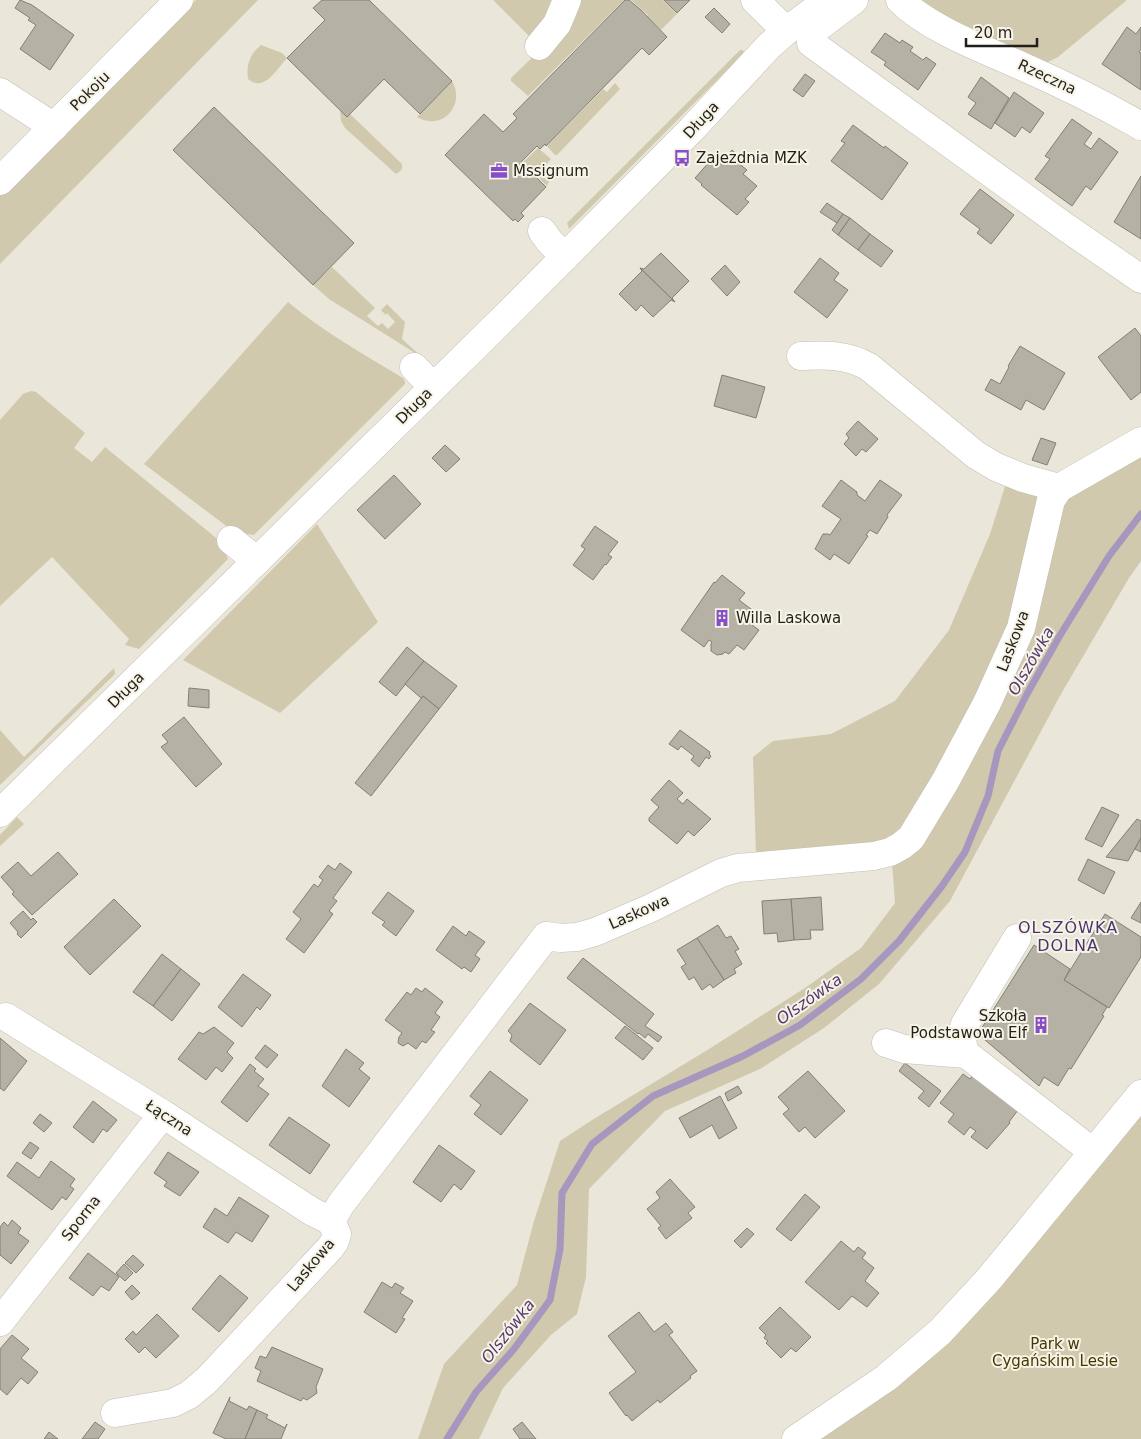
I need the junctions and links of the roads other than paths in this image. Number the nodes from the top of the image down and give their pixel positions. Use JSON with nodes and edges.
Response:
{"nodes":[{"id":1,"x":179,"y":0,"type":"edge"},
{"id":2,"x":567,"y":0,"type":"edge"},
{"id":3,"x":755,"y":0,"type":"edge"},
{"id":4,"x":828,"y":0,"type":"edge"},
{"id":5,"x":854,"y":0,"type":"edge"},
{"id":6,"x":900,"y":0,"type":"edge"},
{"id":7,"x":786,"y":31,"type":"junction"},
{"id":8,"x":539,"y":46,"type":"dead end"},
{"id":9,"x":0,"y":92,"type":"edge"},
{"id":10,"x":1141,"y":126,"type":"edge"},
{"id":11,"x":54,"y":127,"type":"junction"},
{"id":12,"x":0,"y":181,"type":"edge"},
{"id":13,"x":542,"y":231,"type":"dead end"},
{"id":14,"x":565,"y":257,"type":"junction"},
{"id":15,"x":1141,"y":279,"type":"edge"},
{"id":16,"x":801,"y":356,"type":"dead end"},
{"id":17,"x":414,"y":367,"type":"dead end"},
{"id":18,"x":433,"y":387,"type":"junction"},
{"id":19,"x":1141,"y":441,"type":"edge"},
{"id":20,"x":1058,"y":488,"type":"junction"},
{"id":21,"x":232,"y":540,"type":"dead end"},
{"id":22,"x":257,"y":562,"type":"junction"},
{"id":23,"x":0,"y":813,"type":"edge"},
{"id":24,"x":1017,"y":938,"type":"dead end"},
{"id":25,"x":6,"y":1017,"type":"dead end"},
{"id":26,"x":886,"y":1043,"type":"dead end"},
{"id":27,"x":966,"y":1054,"type":"junction"},
{"id":28,"x":1141,"y":1094,"type":"edge"},
{"id":29,"x":163,"y":1114,"type":"junction"},
{"id":30,"x":1093,"y":1152,"type":"junction"},
{"id":31,"x":331,"y":1221,"type":"junction"},
{"id":32,"x":0,"y":1322,"type":"edge"},
{"id":33,"x":115,"y":1413,"type":"dead end"},
{"id":34,"x":796,"y":1439,"type":"edge"}],
"edges":[{"from":1,"to":11,"type":"street","name":"Pokoju"},
{"from":2,"to":8,"type":"street"},
{"from":3,"to":7,"type":"street"},
{"from":4,"to":7,"type":"street","name":"Długa"},
{"from":5,"to":15,"type":"street"},
{"from":6,"to":10,"type":"street","name":"Rzeczna"},
{"from":7,"to":14,"type":"street","name":"Długa"},
{"from":9,"to":11,"type":"street"},
{"from":11,"to":12,"type":"street","name":"Pokoju"},
{"from":13,"to":14,"type":"street"},
{"from":14,"to":18,"type":"street","name":"Długa"},
{"from":16,"to":20,"type":"street"},
{"from":17,"to":18,"type":"street"},
{"from":18,"to":22,"type":"street","name":"Długa"},
{"from":19,"to":20,"type":"street"},
{"from":20,"to":31,"type":"street","name":"Laskowa"},
{"from":21,"to":22,"type":"street"},
{"from":22,"to":23,"type":"street","name":"Długa"},
{"from":24,"to":27,"type":"street"},
{"from":25,"to":29,"type":"street","name":"Łączna"},
{"from":26,"to":27,"type":"street"},
{"from":27,"to":30,"type":"street"},
{"from":28,"to":30,"type":"street"},
{"from":29,"to":31,"type":"street","name":"Łączna"},
{"from":29,"to":32,"type":"street","name":"Sporna"},
{"from":30,"to":34,"type":"street"},
{"from":31,"to":33,"type":"street","name":"Laskowa"}]}
